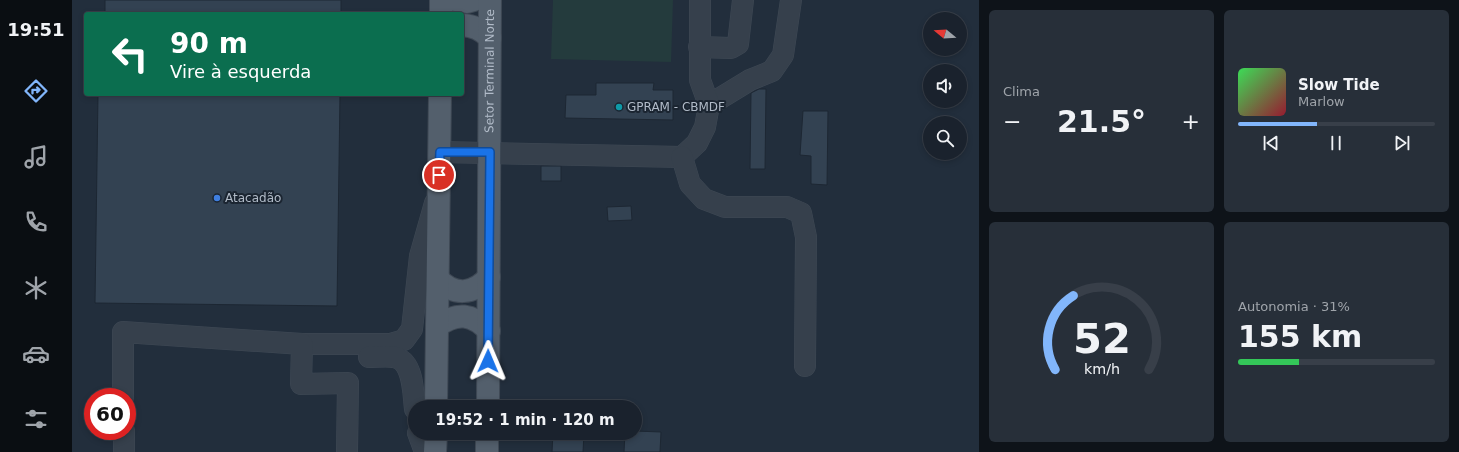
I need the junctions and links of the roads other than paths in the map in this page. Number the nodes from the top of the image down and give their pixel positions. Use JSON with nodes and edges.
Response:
{"nodes":[{"id":1,"x":441,"y":0,"type":"edge"},
{"id":2,"x":455,"y":0,"type":"edge"},
{"id":3,"x":474,"y":0,"type":"edge"},
{"id":4,"x":490,"y":0,"type":"edge"},
{"id":5,"x":700,"y":0,"type":"edge"},
{"id":6,"x":743,"y":0,"type":"edge"},
{"id":7,"x":791,"y":0,"type":"edge"},
{"id":8,"x":441,"y":12,"type":"edge"},
{"id":9,"x":464,"y":25,"type":"edge"},
{"id":10,"x":490,"y":38,"type":"junction"},
{"id":11,"x":698,"y":48,"type":"junction"},
{"id":12,"x":440,"y":96,"type":"edge"},
{"id":13,"x":709,"y":105,"type":"junction"},
{"id":14,"x":440,"y":152,"type":"junction"},
{"id":15,"x":490,"y":152,"type":"junction"},
{"id":16,"x":682,"y":157,"type":"junction"},
{"id":17,"x":439,"y":187,"type":"junction"},
{"id":18,"x":489,"y":277,"type":"junction"},
{"id":19,"x":438,"y":279,"type":"junction"},
{"id":20,"x":437,"y":326,"type":"junction"},
{"id":21,"x":489,"y":331,"type":"junction"},
{"id":22,"x":302,"y":350,"type":"junction"},
{"id":23,"x":805,"y":366,"type":"dead end"},
{"id":24,"x":123,"y":388,"type":"edge"},
{"id":25,"x":414,"y":400,"type":"edge"},
{"id":26,"x":436,"y":400,"type":"edge"},
{"id":27,"x":488,"y":400,"type":"edge"},
{"id":28,"x":124,"y":440,"type":"edge"},
{"id":29,"x":421,"y":440,"type":"edge"},
{"id":30,"x":436,"y":440,"type":"edge"},
{"id":31,"x":487,"y":440,"type":"edge"},
{"id":32,"x":124,"y":452,"type":"edge"},
{"id":33,"x":347,"y":452,"type":"edge"},
{"id":34,"x":425,"y":452,"type":"edge"},
{"id":35,"x":435,"y":452,"type":"edge"},
{"id":36,"x":487,"y":452,"type":"edge"}],
"edges":[{"from":1,"to":8,"type":"main road"},
{"from":2,"to":3,"type":"main road"},
{"from":4,"to":10,"type":"main road","name":"Setor Terminal Norte"},
{"from":5,"to":11,"type":"lane"},
{"from":6,"to":11,"type":"lane"},
{"from":7,"to":13,"type":"lane"},
{"from":9,"to":10,"type":"main road"},
{"from":10,"to":15,"type":"main road","name":"Setor Terminal Norte"},
{"from":11,"to":13,"type":"lane"},
{"from":12,"to":14,"type":"main road"},
{"from":13,"to":16,"type":"lane"},
{"from":14,"to":15,"type":"lane"},
{"from":14,"to":17,"type":"main road"},
{"from":15,"to":16,"type":"lane"},
{"from":15,"to":18,"type":"main road","name":"Setor Terminal Norte"},
{"from":16,"to":23,"type":"lane"},
{"from":17,"to":19,"type":"main road"},
{"from":17,"to":22,"type":"lane"},
{"from":18,"to":19,"type":"main road"},
{"from":18,"to":21,"type":"main road","name":"Setor Terminal Norte"},
{"from":19,"to":20,"type":"main road"},
{"from":20,"to":21,"type":"main road"},
{"from":20,"to":26,"type":"main road"},
{"from":21,"to":27,"type":"main road","name":"Setor Terminal Norte"},
{"from":22,"to":24,"type":"lane"},
{"from":22,"to":25,"type":"lane"},
{"from":22,"to":33,"type":"lane"},
{"from":28,"to":32,"type":"lane"},
{"from":29,"to":34,"type":"lane"},
{"from":30,"to":35,"type":"main road"},
{"from":31,"to":36,"type":"main road"}]}
